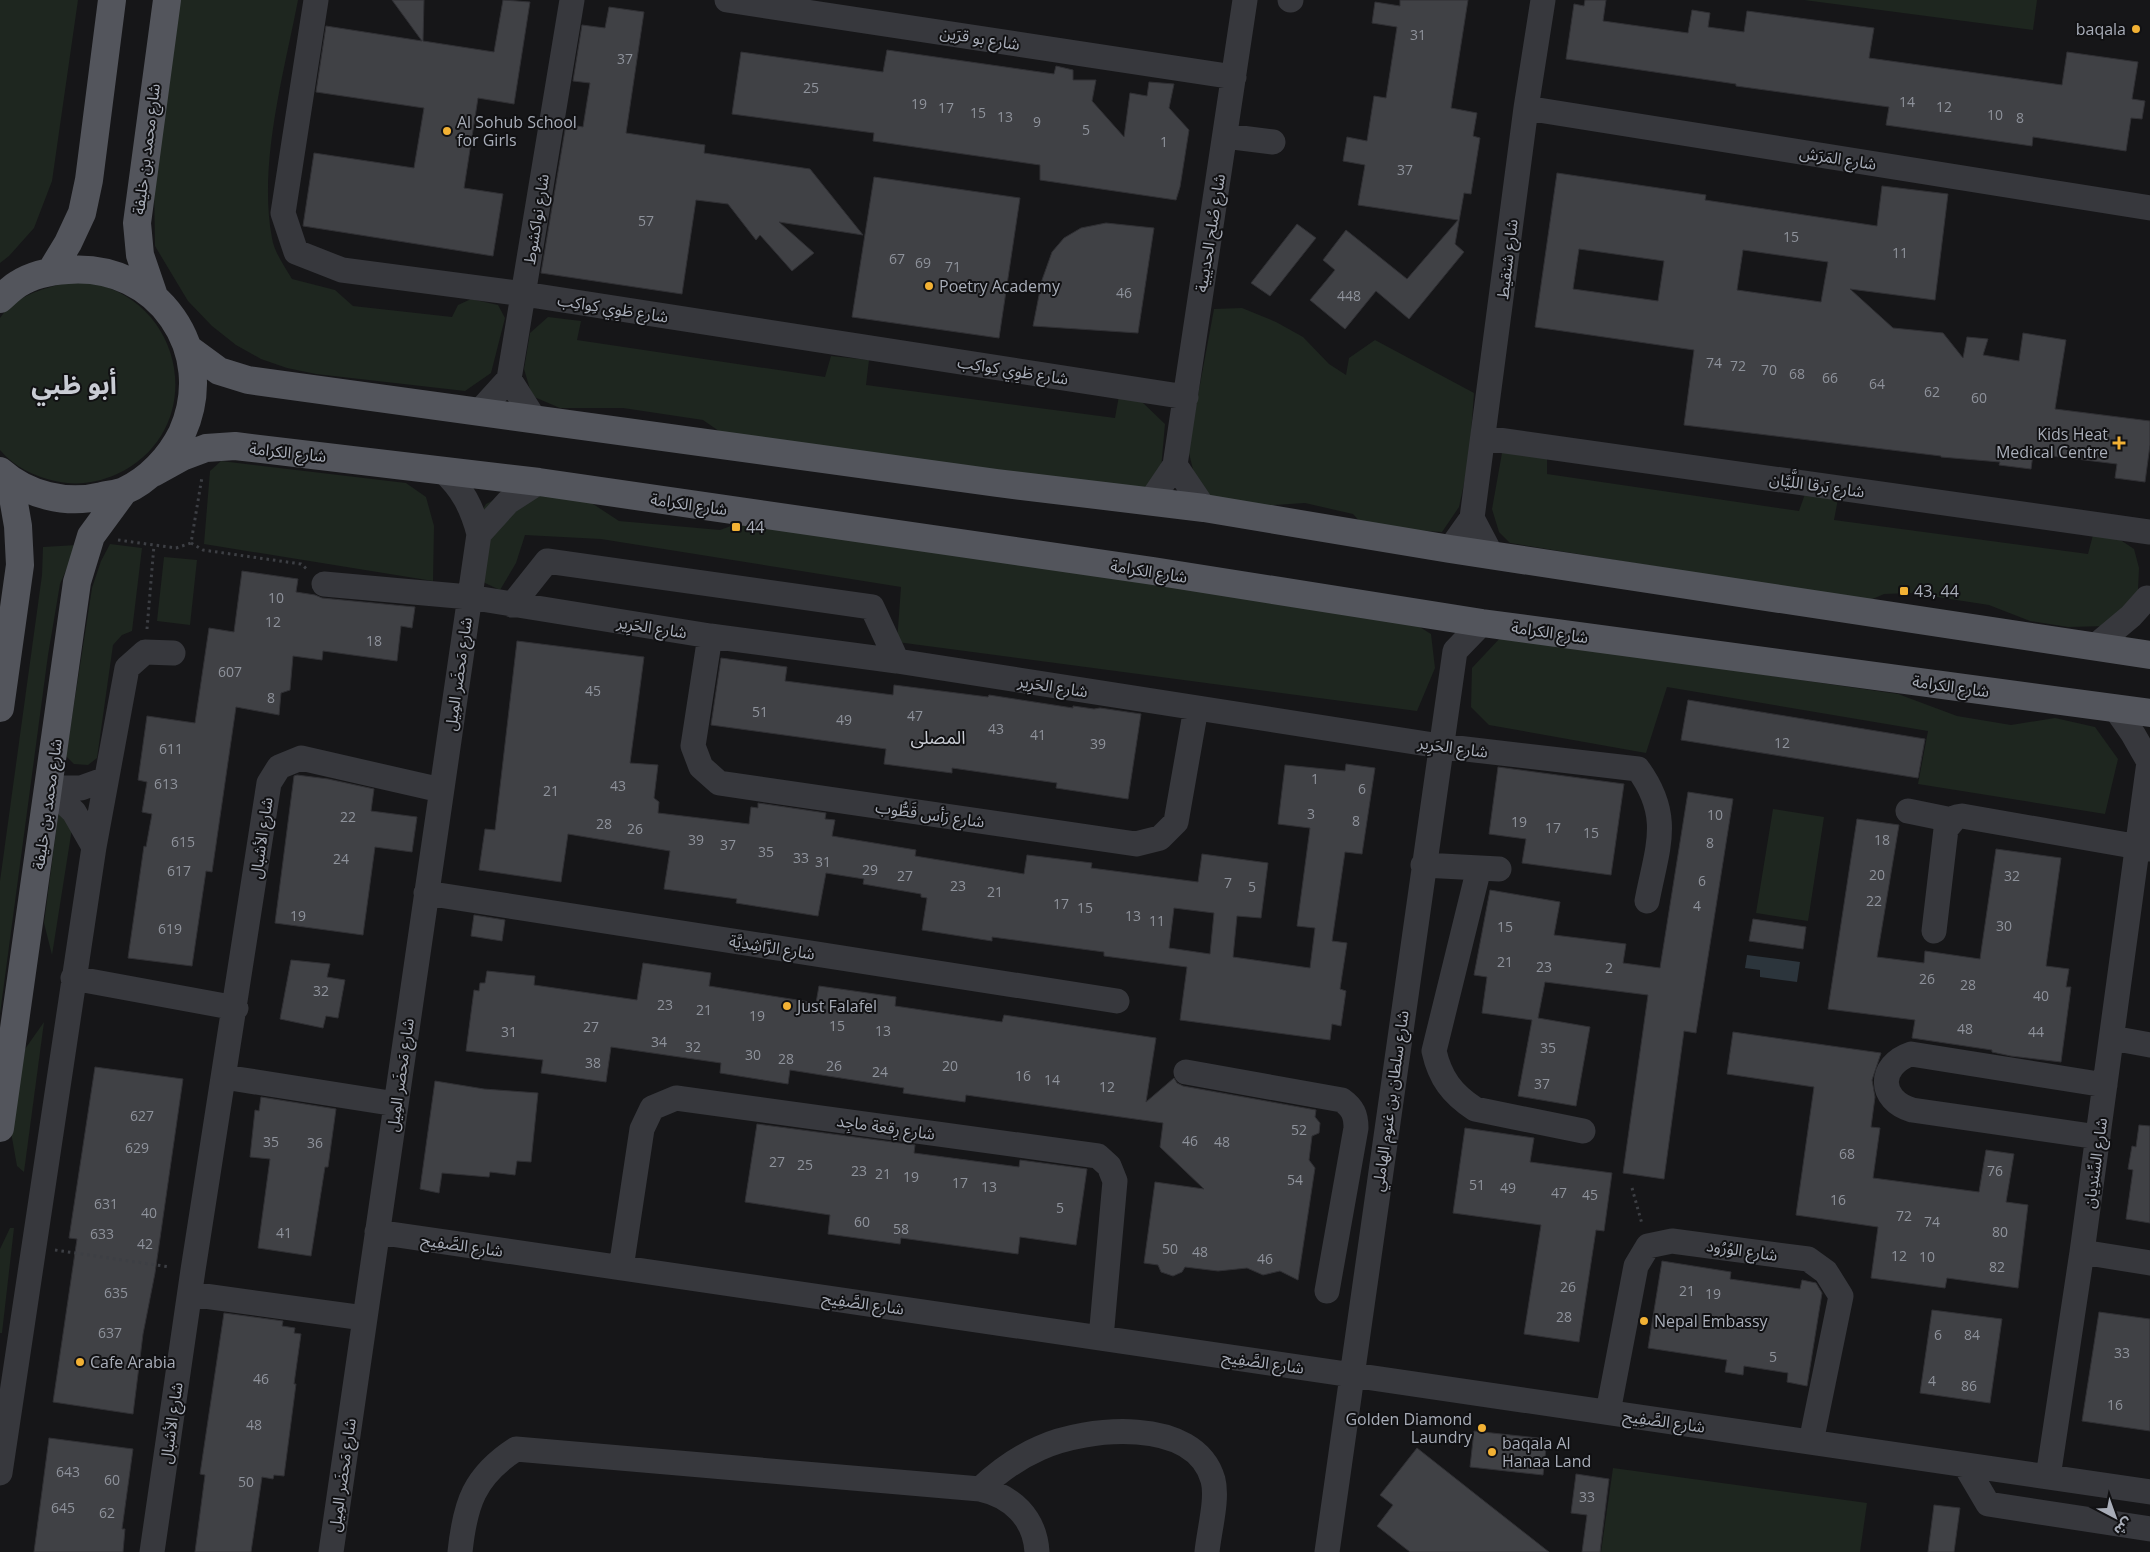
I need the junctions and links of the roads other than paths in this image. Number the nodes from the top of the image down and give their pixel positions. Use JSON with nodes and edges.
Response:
{"nodes":[{"id":1,"x":112,"y":0,"type":"edge"},
{"id":2,"x":166,"y":0,"type":"edge"},
{"id":3,"x":316,"y":0,"type":"edge"},
{"id":4,"x":572,"y":0,"type":"edge"},
{"id":5,"x":727,"y":0,"type":"edge"},
{"id":6,"x":1245,"y":0,"type":"edge"},
{"id":7,"x":1543,"y":0,"type":"edge"},
{"id":8,"x":1234,"y":77,"type":"junction"},
{"id":9,"x":1526,"y":108,"type":"junction"},
{"id":10,"x":1225,"y":136,"type":"junction"},
{"id":11,"x":1273,"y":142,"type":"dead end"},
{"id":12,"x":2150,"y":208,"type":"edge"},
{"id":13,"x":51,"y":271,"type":"junction"},
{"id":14,"x":524,"y":294,"type":"junction"},
{"id":15,"x":154,"y":296,"type":"junction"},
{"id":16,"x":0,"y":299,"type":"edge"},
{"id":17,"x":189,"y":349,"type":"junction"},
{"id":18,"x":509,"y":379,"type":"junction"},
{"id":19,"x":1186,"y":397,"type":"junction"},
{"id":20,"x":479,"y":412,"type":"junction"},
{"id":21,"x":535,"y":420,"type":"junction"},
{"id":22,"x":1484,"y":438,"type":"junction"},
{"id":23,"x":1175,"y":465,"type":"junction"},
{"id":24,"x":442,"y":470,"type":"junction"},
{"id":25,"x":152,"y":473,"type":"junction"},
{"id":26,"x":5,"y":475,"type":"edge"},
{"id":27,"x":539,"y":482,"type":"junction"},
{"id":28,"x":124,"y":491,"type":"junction"},
{"id":29,"x":1150,"y":502,"type":"junction"},
{"id":30,"x":1204,"y":508,"type":"junction"},
{"id":31,"x":1472,"y":518,"type":"junction"},
{"id":32,"x":2150,"y":532,"type":"edge"},
{"id":33,"x":479,"y":534,"type":"junction"},
{"id":34,"x":1450,"y":550,"type":"junction"},
{"id":35,"x":1492,"y":556,"type":"junction"},
{"id":36,"x":324,"y":584,"type":"road end"},
{"id":37,"x":2149,"y":594,"type":"edge"},
{"id":38,"x":469,"y":597,"type":"junction"},
{"id":39,"x":512,"y":605,"type":"junction"},
{"id":40,"x":1432,"y":616,"type":"junction"},
{"id":41,"x":1482,"y":623,"type":"junction"},
{"id":42,"x":710,"y":636,"type":"junction"},
{"id":43,"x":2094,"y":647,"type":"junction"},
{"id":44,"x":1454,"y":651,"type":"junction"},
{"id":45,"x":173,"y":653,"type":"dead end"},
{"id":46,"x":2150,"y":655,"type":"edge"},
{"id":47,"x":897,"y":661,"type":"junction"},
{"id":48,"x":0,"y":708,"type":"edge"},
{"id":49,"x":1196,"y":708,"type":"junction"},
{"id":50,"x":2115,"y":708,"type":"junction"},
{"id":51,"x":2150,"y":714,"type":"edge"},
{"id":52,"x":1440,"y":746,"type":"junction"},
{"id":53,"x":2149,"y":761,"type":"edge"},
{"id":54,"x":106,"y":779,"type":"junction"},
{"id":55,"x":49,"y":788,"type":"junction"},
{"id":56,"x":441,"y":790,"type":"junction"},
{"id":57,"x":1908,"y":810,"type":"dead end"},
{"id":58,"x":1952,"y":820,"type":"junction"},
{"id":59,"x":94,"y":847,"type":"junction"},
{"id":60,"x":2144,"y":849,"type":"edge"},
{"id":61,"x":1424,"y":865,"type":"junction"},
{"id":62,"x":426,"y":893,"type":"junction"},
{"id":63,"x":1647,"y":901,"type":"dead end"},
{"id":64,"x":1934,"y":931,"type":"dead end"},
{"id":65,"x":73,"y":978,"type":"junction"},
{"id":66,"x":1117,"y":1001,"type":"dead end"},
{"id":67,"x":236,"y":1008,"type":"junction"},
{"id":68,"x":2112,"y":1038,"type":"junction"},
{"id":69,"x":2150,"y":1045,"type":"edge"},
{"id":70,"x":1398,"y":1050,"type":"junction"},
{"id":71,"x":1434,"y":1051,"type":"junction"},
{"id":72,"x":1186,"y":1072,"type":"dead end"},
{"id":73,"x":224,"y":1077,"type":"junction"},
{"id":74,"x":2105,"y":1085,"type":"junction"},
{"id":75,"x":396,"y":1104,"type":"junction"},
{"id":76,"x":0,"y":1128,"type":"edge"},
{"id":77,"x":1356,"y":1128,"type":"junction"},
{"id":78,"x":1583,"y":1131,"type":"dead end"},
{"id":79,"x":1386,"y":1132,"type":"junction"},
{"id":80,"x":2098,"y":1137,"type":"junction"},
{"id":81,"x":377,"y":1232,"type":"junction"},
{"id":82,"x":2082,"y":1252,"type":"junction"},
{"id":83,"x":2150,"y":1263,"type":"edge"},
{"id":84,"x":621,"y":1268,"type":"junction"},
{"id":85,"x":192,"y":1282,"type":"junction"},
{"id":86,"x":1327,"y":1290,"type":"dead end"},
{"id":87,"x":364,"y":1318,"type":"junction"},
{"id":88,"x":1101,"y":1338,"type":"junction"},
{"id":89,"x":1352,"y":1375,"type":"junction"},
{"id":90,"x":1608,"y":1412,"type":"junction"},
{"id":91,"x":1811,"y":1442,"type":"junction"},
{"id":92,"x":1965,"y":1465,"type":"junction"},
{"id":93,"x":0,"y":1473,"type":"edge"},
{"id":94,"x":2048,"y":1477,"type":"junction"},
{"id":95,"x":980,"y":1489,"type":"junction"},
{"id":96,"x":2150,"y":1492,"type":"edge"},
{"id":97,"x":2150,"y":1529,"type":"edge"},
{"id":98,"x":152,"y":1552,"type":"edge"},
{"id":99,"x":331,"y":1552,"type":"edge"},
{"id":100,"x":460,"y":1552,"type":"edge"},
{"id":101,"x":1037,"y":1552,"type":"edge"},
{"id":102,"x":1207,"y":1552,"type":"edge"},
{"id":103,"x":1327,"y":1552,"type":"edge"}],
"edges":[{"from":1,"to":13,"type":"main road"},
{"from":2,"to":15,"type":"main road","name":"شارع محمد بن خليفة"},
{"from":3,"to":14,"type":"street","name":"شارع طَوِي كِواكِب"},
{"from":4,"to":14,"type":"street","name":"شارع نواكشوط"},
{"from":5,"to":8,"type":"street","name":"شارع بو قرَين"},
{"from":6,"to":8,"type":"street","name":"شارع صُلح الحديبية"},
{"from":7,"to":9,"type":"street","name":"شارع شنقيط"},
{"from":8,"to":10,"type":"street","name":"شارع صُلح الحديبية"},
{"from":9,"to":12,"type":"street","name":"شارع المَرَش"},
{"from":9,"to":22,"type":"street","name":"شارع شنقيط"},
{"from":10,"to":11,"type":"street"},
{"from":10,"to":19,"type":"street","name":"شارع صُلح الحديبية"},
{"from":13,"to":15,"type":"main road"},
{"from":13,"to":16,"type":"main road"},
{"from":14,"to":18,"type":"street","name":"شارع نواكشوط"},
{"from":14,"to":19,"type":"street","name":"شارع طَوِي كِواكِب"},
{"from":15,"to":17,"type":"main road"},
{"from":17,"to":20,"type":"main road"},
{"from":17,"to":25,"type":"main road"},
{"from":18,"to":20,"type":"street"},
{"from":18,"to":21,"type":"street"},
{"from":19,"to":23,"type":"street","name":"شارع صُلح الحديبية"},
{"from":20,"to":21,"type":"main road"},
{"from":21,"to":29,"type":"main road"},
{"from":22,"to":31,"type":"street","name":"شارع شنقيط"},
{"from":22,"to":32,"type":"street","name":"شارع بَرقا اللَّيَّان"},
{"from":23,"to":29,"type":"street","name":"شارع صُلح الحديبية"},
{"from":23,"to":30,"type":"street"},
{"from":24,"to":25,"type":"main road","name":"شارع الكرامة"},
{"from":24,"to":27,"type":"main road","name":"شارع الكرامة"},
{"from":24,"to":33,"type":"street","name":"شارع مَحضَر المِيل"},
{"from":25,"to":28,"type":"main road"},
{"from":26,"to":28,"type":"main road"},
{"from":26,"to":48,"type":"main road"},
{"from":27,"to":33,"type":"street"},
{"from":27,"to":40,"type":"main road","name":"شارع الكرامة"},
{"from":28,"to":55,"type":"main road","name":"شارع محمد بن خليفة"},
{"from":29,"to":30,"type":"main road"},
{"from":30,"to":34,"type":"main road"},
{"from":31,"to":34,"type":"street","name":"شارع شنقيط"},
{"from":31,"to":35,"type":"street"},
{"from":33,"to":38,"type":"street","name":"شارع مَحضَر المِيل"},
{"from":34,"to":35,"type":"main road"},
{"from":35,"to":43,"type":"main road"},
{"from":36,"to":38,"type":"street","name":"شارع مَحضَر المِيل"},
{"from":37,"to":43,"type":"street"},
{"from":38,"to":39,"type":"street","name":"شارع الحَرِير"},
{"from":38,"to":56,"type":"street","name":"شارع مَحضَر المِيل"},
{"from":39,"to":42,"type":"street","name":"شارع الحَرِير"},
{"from":39,"to":47,"type":"street"},
{"from":40,"to":41,"type":"main road","name":"شارع الكرامة"},
{"from":40,"to":44,"type":"street"},
{"from":41,"to":44,"type":"street"},
{"from":41,"to":50,"type":"main road","name":"شارع الكرامة"},
{"from":42,"to":47,"type":"street","name":"شارع الحَرِير"},
{"from":42,"to":49,"type":"street","name":"شارع رَأس قَطُّوب"},
{"from":43,"to":46,"type":"main road"},
{"from":44,"to":52,"type":"street","name":"شارع سلطان بن غنوم الهاملي"},
{"from":45,"to":54,"type":"street"},
{"from":47,"to":49,"type":"street","name":"شارع الحَرِير"},
{"from":49,"to":52,"type":"street","name":"شارع الحَرِير"},
{"from":50,"to":51,"type":"main road","name":"شارع الكرامة"},
{"from":50,"to":53,"type":"street","name":"شارع السِّندِيان"},
{"from":52,"to":61,"type":"street","name":"شارع سلطان بن غنوم الهاملي"},
{"from":52,"to":63,"type":"street","name":"شارع الحَرِير"},
{"from":53,"to":60,"type":"street","name":"شارع السِّندِيان"},
{"from":54,"to":55,"type":"street"},
{"from":54,"to":59,"type":"street"},
{"from":55,"to":59,"type":"street"},
{"from":55,"to":76,"type":"main road","name":"شارع محمد بن خليفة"},
{"from":56,"to":62,"type":"street","name":"شارع مَحضَر المِيل"},
{"from":56,"to":67,"type":"street","name":"شارع الأشبال"},
{"from":57,"to":58,"type":"street"},
{"from":58,"to":60,"type":"street"},
{"from":58,"to":64,"type":"street"},
{"from":59,"to":65,"type":"street"},
{"from":60,"to":68,"type":"street","name":"شارع السِّندِيان"},
{"from":61,"to":70,"type":"street","name":"شارع سلطان بن غنوم الهاملي"},
{"from":61,"to":71,"type":"street"},
{"from":62,"to":66,"type":"street","name":"شارع الرَّاشِدِيَّة"},
{"from":62,"to":75,"type":"street","name":"شارع مَحضَر المِيل"},
{"from":65,"to":67,"type":"street"},
{"from":65,"to":93,"type":"street"},
{"from":67,"to":73,"type":"street","name":"شارع الأشبال"},
{"from":68,"to":69,"type":"street"},
{"from":68,"to":74,"type":"street","name":"شارع السِّندِيان"},
{"from":70,"to":71,"type":"street"},
{"from":70,"to":79,"type":"street","name":"شارع سلطان بن غنوم الهاملي"},
{"from":71,"to":78,"type":"street"},
{"from":72,"to":77,"type":"street"},
{"from":73,"to":75,"type":"street"},
{"from":73,"to":85,"type":"street","name":"شارع الأشبال"},
{"from":74,"to":80,"type":"street","name":"شارع السِّندِيان"},
{"from":74,"to":80,"type":"street"},
{"from":75,"to":81,"type":"street","name":"شارع مَحضَر المِيل"},
{"from":77,"to":79,"type":"street"},
{"from":77,"to":86,"type":"street"},
{"from":79,"to":89,"type":"street","name":"شارع سلطان بن غنوم الهاملي"},
{"from":80,"to":82,"type":"street","name":"شارع السِّندِيان"},
{"from":81,"to":84,"type":"street","name":"شارع الصَّفِيح"},
{"from":81,"to":87,"type":"street","name":"شارع مَحضَر المِيل"},
{"from":82,"to":83,"type":"street"},
{"from":82,"to":94,"type":"street","name":"شارع السِّندِيان"},
{"from":84,"to":88,"type":"street","name":"شارع الصَّفِيح"},
{"from":84,"to":88,"type":"street","name":"شارع رِقعة ماجِد"},
{"from":85,"to":87,"type":"street"},
{"from":85,"to":98,"type":"street","name":"شارع الأشبال"},
{"from":87,"to":99,"type":"street","name":"شارع مَحضَر المِيل"},
{"from":88,"to":89,"type":"street","name":"شارع الصَّفِيح"},
{"from":89,"to":90,"type":"street","name":"شارع الصَّفِيح"},
{"from":89,"to":103,"type":"street","name":"شارع سلطان بن غنوم الهاملي"},
{"from":90,"to":91,"type":"street","name":"شارع الصَّفِيح"},
{"from":90,"to":91,"type":"street","name":"شارع الوُرُود"},
{"from":91,"to":92,"type":"street","name":"شارع الصَّفِيح"},
{"from":92,"to":94,"type":"street","name":"شارع الصَّفِيح"},
{"from":92,"to":97,"type":"street"},
{"from":94,"to":96,"type":"street","name":"شارع الصَّفِيح"},
{"from":95,"to":100,"type":"street"},
{"from":95,"to":101,"type":"street"},
{"from":95,"to":102,"type":"street"}]}
